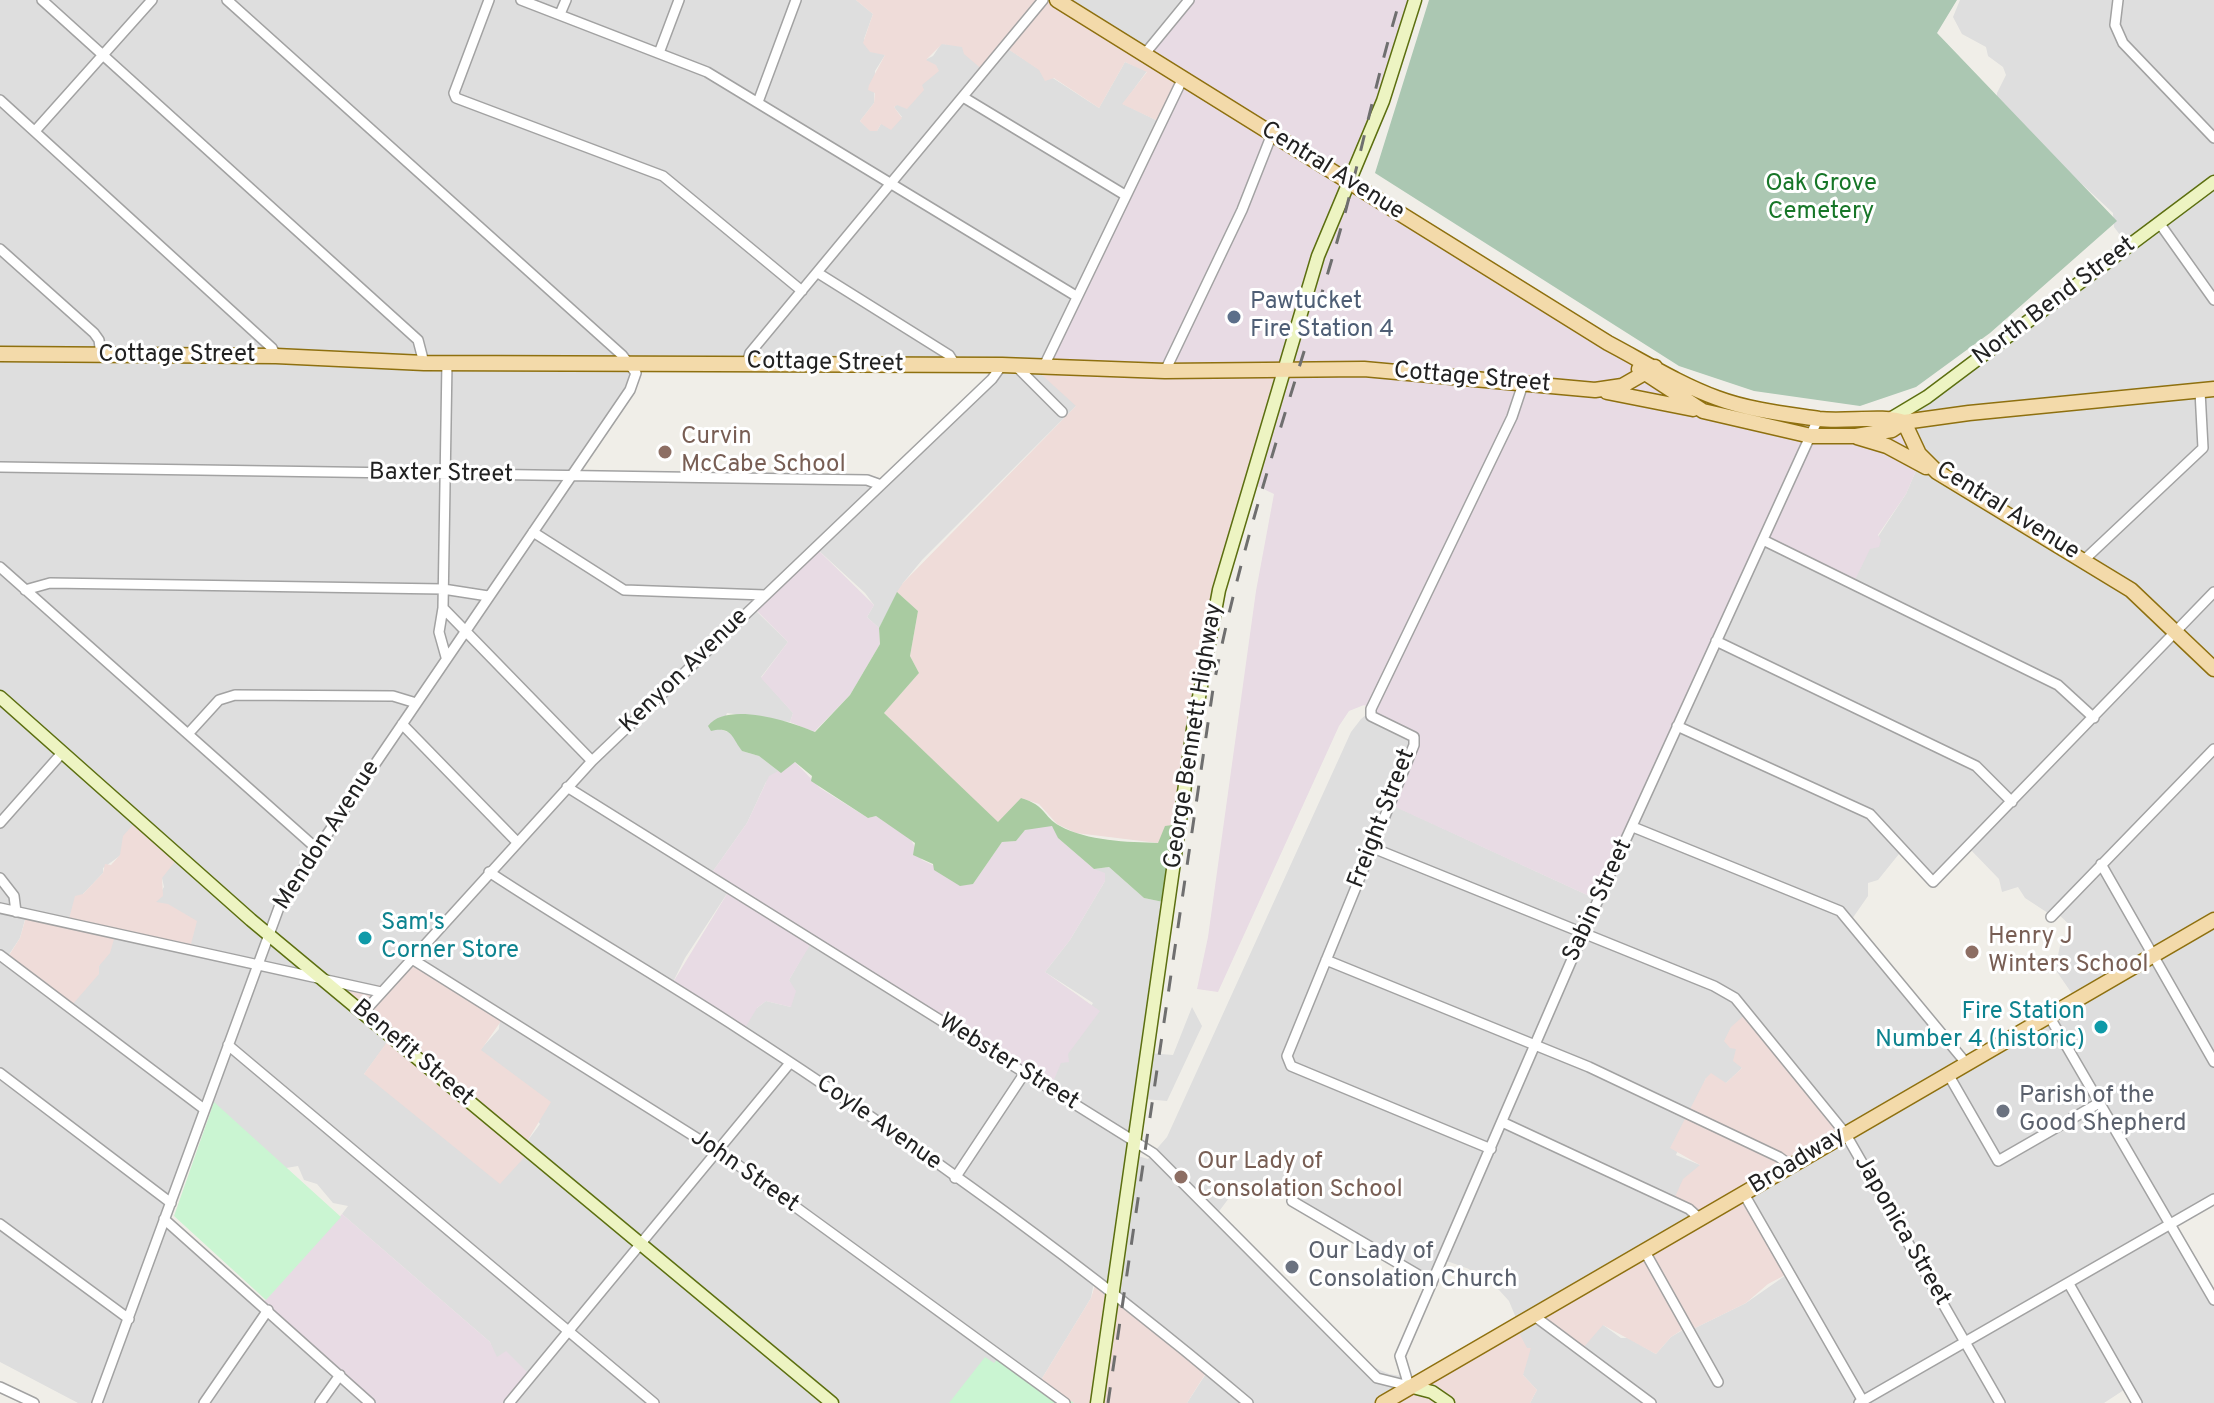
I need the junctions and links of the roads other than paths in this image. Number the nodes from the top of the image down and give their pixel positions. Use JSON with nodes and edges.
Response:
{"nodes":[{"id":1,"x":42,"y":0,"type":"edge"},
{"id":2,"x":152,"y":0,"type":"edge"},
{"id":3,"x":227,"y":0,"type":"edge"},
{"id":4,"x":489,"y":0,"type":"edge"},
{"id":5,"x":521,"y":0,"type":"edge"},
{"id":6,"x":566,"y":0,"type":"edge"},
{"id":7,"x":679,"y":0,"type":"edge"},
{"id":8,"x":796,"y":0,"type":"edge"},
{"id":9,"x":1043,"y":0,"type":"edge"},
{"id":10,"x":1057,"y":0,"type":"edge"},
{"id":11,"x":1189,"y":0,"type":"edge"},
{"id":12,"x":1415,"y":0,"type":"edge"},
{"id":13,"x":2118,"y":0,"type":"edge"},
{"id":14,"x":560,"y":14,"type":"junction"},
{"id":15,"x":659,"y":53,"type":"junction"},
{"id":16,"x":103,"y":55,"type":"junction"},
{"id":17,"x":1143,"y":56,"type":"junction"},
{"id":18,"x":1182,"y":80,"type":"junction"},
{"id":19,"x":963,"y":97,"type":"junction"},
{"id":20,"x":0,"y":100,"type":"edge"},
{"id":21,"x":758,"y":102,"type":"junction"},
{"id":22,"x":35,"y":131,"type":"junction"},
{"id":23,"x":1272,"y":134,"type":"junction"},
{"id":24,"x":2214,"y":138,"type":"edge"},
{"id":25,"x":1349,"y":181,"type":"junction"},
{"id":26,"x":2214,"y":182,"type":"edge"},
{"id":27,"x":891,"y":185,"type":"junction"},
{"id":28,"x":1125,"y":195,"type":"junction"},
{"id":29,"x":2160,"y":224,"type":"junction"},
{"id":30,"x":0,"y":249,"type":"edge"},
{"id":31,"x":818,"y":273,"type":"junction"},
{"id":32,"x":802,"y":291,"type":"junction"},
{"id":33,"x":1076,"y":296,"type":"junction"},
{"id":34,"x":2214,"y":300,"type":"edge"},
{"id":35,"x":0,"y":354,"type":"edge"},
{"id":36,"x":101,"y":355,"type":"junction"},
{"id":37,"x":276,"y":356,"type":"junction"},
{"id":38,"x":447,"y":362,"type":"junction"},
{"id":39,"x":424,"y":363,"type":"junction"},
{"id":40,"x":747,"y":363,"type":"junction"},
{"id":41,"x":630,"y":365,"type":"junction"},
{"id":42,"x":1008,"y":365,"type":"junction"},
{"id":43,"x":956,"y":366,"type":"junction"},
{"id":44,"x":1044,"y":366,"type":"junction"},
{"id":45,"x":1284,"y":369,"type":"junction"},
{"id":46,"x":1165,"y":371,"type":"junction"},
{"id":47,"x":1650,"y":371,"type":"junction"},
{"id":48,"x":1523,"y":384,"type":"junction"},
{"id":49,"x":1595,"y":390,"type":"junction"},
{"id":50,"x":2207,"y":390,"type":"edge"},
{"id":51,"x":1703,"y":411,"type":"junction"},
{"id":52,"x":1062,"y":412,"type":"dead end"},
{"id":53,"x":1818,"y":419,"type":"junction"},
{"id":54,"x":1898,"y":420,"type":"junction"},
{"id":55,"x":1811,"y":436,"type":"junction"},
{"id":56,"x":1856,"y":436,"type":"junction"},
{"id":57,"x":0,"y":467,"type":"edge"},
{"id":58,"x":1937,"y":472,"type":"junction"},
{"id":59,"x":445,"y":475,"type":"junction"},
{"id":60,"x":570,"y":476,"type":"junction"},
{"id":61,"x":881,"y":485,"type":"junction"},
{"id":62,"x":533,"y":532,"type":"junction"},
{"id":63,"x":1763,"y":540,"type":"junction"},
{"id":64,"x":2084,"y":560,"type":"junction"},
{"id":65,"x":0,"y":567,"type":"edge"},
{"id":66,"x":443,"y":589,"type":"junction"},
{"id":67,"x":25,"y":590,"type":"junction"},
{"id":68,"x":2214,"y":592,"type":"edge"},
{"id":69,"x":765,"y":595,"type":"junction"},
{"id":70,"x":488,"y":596,"type":"junction"},
{"id":71,"x":443,"y":608,"type":"junction"},
{"id":72,"x":464,"y":630,"type":"junction"},
{"id":73,"x":2176,"y":632,"type":"junction"},
{"id":74,"x":1716,"y":641,"type":"junction"},
{"id":75,"x":446,"y":657,"type":"junction"},
{"id":76,"x":2214,"y":669,"type":"edge"},
{"id":77,"x":0,"y":697,"type":"edge"},
{"id":78,"x":416,"y":703,"type":"junction"},
{"id":79,"x":2094,"y":718,"type":"junction"},
{"id":80,"x":402,"y":724,"type":"junction"},
{"id":81,"x":1677,"y":726,"type":"junction"},
{"id":82,"x":188,"y":734,"type":"junction"},
{"id":83,"x":2214,"y":749,"type":"edge"},
{"id":84,"x":62,"y":753,"type":"junction"},
{"id":85,"x":592,"y":761,"type":"junction"},
{"id":86,"x":567,"y":787,"type":"junction"},
{"id":87,"x":2012,"y":802,"type":"junction"},
{"id":88,"x":0,"y":823,"type":"edge"},
{"id":89,"x":1633,"y":827,"type":"junction"},
{"id":90,"x":517,"y":842,"type":"junction"},
{"id":91,"x":316,"y":848,"type":"junction"},
{"id":92,"x":1373,"y":848,"type":"junction"},
{"id":93,"x":2101,"y":864,"type":"junction"},
{"id":94,"x":489,"y":872,"type":"junction"},
{"id":95,"x":0,"y":878,"type":"edge"},
{"id":96,"x":0,"y":908,"type":"edge"},
{"id":97,"x":16,"y":912,"type":"junction"},
{"id":98,"x":2051,"y":917,"type":"dead end"},
{"id":99,"x":2214,"y":920,"type":"edge"},
{"id":100,"x":1583,"y":933,"type":"junction"},
{"id":101,"x":268,"y":935,"type":"junction"},
{"id":102,"x":0,"y":955,"type":"edge"},
{"id":103,"x":2153,"y":955,"type":"junction"},
{"id":104,"x":412,"y":959,"type":"junction"},
{"id":105,"x":1326,"y":960,"type":"junction"},
{"id":106,"x":258,"y":964,"type":"junction"},
{"id":107,"x":320,"y":978,"type":"junction"},
{"id":108,"x":381,"y":992,"type":"junction"},
{"id":109,"x":363,"y":1013,"type":"junction"},
{"id":110,"x":2049,"y":1016,"type":"junction"},
{"id":111,"x":1535,"y":1043,"type":"junction"},
{"id":112,"x":228,"y":1045,"type":"junction"},
{"id":113,"x":2214,"y":1062,"type":"edge"},
{"id":114,"x":790,"y":1063,"type":"junction"},
{"id":115,"x":1966,"y":1063,"type":"junction"},
{"id":116,"x":0,"y":1073,"type":"edge"},
{"id":117,"x":1024,"y":1074,"type":"junction"},
{"id":118,"x":1948,"y":1074,"type":"junction"},
{"id":119,"x":2099,"y":1103,"type":"junction"},
{"id":120,"x":204,"y":1109,"type":"junction"},
{"id":121,"x":1502,"y":1122,"type":"junction"},
{"id":122,"x":1845,"y":1133,"type":"junction"},
{"id":123,"x":1134,"y":1141,"type":"junction"},
{"id":124,"x":1491,"y":1149,"type":"junction"},
{"id":125,"x":718,"y":1151,"type":"junction"},
{"id":126,"x":1790,"y":1165,"type":"junction"},
{"id":127,"x":955,"y":1178,"type":"junction"},
{"id":128,"x":1744,"y":1194,"type":"junction"},
{"id":129,"x":2214,"y":1199,"type":"edge"},
{"id":130,"x":1292,"y":1201,"type":"dead end"},
{"id":131,"x":171,"y":1203,"type":"junction"},
{"id":132,"x":1699,"y":1218,"type":"junction"},
{"id":133,"x":164,"y":1219,"type":"junction"},
{"id":134,"x":0,"y":1224,"type":"edge"},
{"id":135,"x":2170,"y":1226,"type":"junction"},
{"id":136,"x":640,"y":1244,"type":"junction"},
{"id":137,"x":1644,"y":1250,"type":"junction"},
{"id":138,"x":1432,"y":1283,"type":"junction"},
{"id":139,"x":2069,"y":1284,"type":"junction"},
{"id":140,"x":1114,"y":1292,"type":"junction"},
{"id":141,"x":2214,"y":1300,"type":"edge"},
{"id":142,"x":268,"y":1310,"type":"junction"},
{"id":143,"x":1533,"y":1315,"type":"junction"},
{"id":144,"x":129,"y":1319,"type":"junction"},
{"id":145,"x":569,"y":1331,"type":"junction"},
{"id":146,"x":1964,"y":1342,"type":"junction"},
{"id":147,"x":340,"y":1375,"type":"junction"},
{"id":148,"x":1718,"y":1382,"type":"dead end"},
{"id":149,"x":1409,"y":1386,"type":"junction"},
{"id":150,"x":0,"y":1387,"type":"edge"},
{"id":151,"x":1862,"y":1402,"type":"edge"},
{"id":152,"x":34,"y":1403,"type":"edge"},
{"id":153,"x":97,"y":1403,"type":"edge"},
{"id":154,"x":204,"y":1403,"type":"edge"},
{"id":155,"x":320,"y":1403,"type":"edge"},
{"id":156,"x":370,"y":1403,"type":"edge"},
{"id":157,"x":509,"y":1403,"type":"edge"},
{"id":158,"x":654,"y":1403,"type":"edge"},
{"id":159,"x":832,"y":1403,"type":"edge"},
{"id":160,"x":1065,"y":1403,"type":"edge"},
{"id":161,"x":1097,"y":1403,"type":"edge"},
{"id":162,"x":1248,"y":1403,"type":"edge"},
{"id":163,"x":1383,"y":1403,"type":"edge"},
{"id":164,"x":1448,"y":1403,"type":"edge"},
{"id":165,"x":1651,"y":1403,"type":"edge"},
{"id":166,"x":2000,"y":1403,"type":"edge"},
{"id":167,"x":2137,"y":1403,"type":"edge"}],
"edges":[{"from":1,"to":16,"type":"street"},
{"from":2,"to":16,"type":"street"},
{"from":3,"to":41,"type":"street"},
{"from":4,"to":32,"type":"street"},
{"from":5,"to":14,"type":"street"},
{"from":6,"to":14,"type":"street"},
{"from":7,"to":15,"type":"street"},
{"from":8,"to":21,"type":"street"},
{"from":9,"to":19,"type":"street"},
{"from":10,"to":17,"type":"main road","name":"Central Avenue"},
{"from":11,"to":17,"type":"street"},
{"from":12,"to":25,"type":"street","name":"George Bennett Highway"},
{"from":13,"to":24,"type":"street"},
{"from":14,"to":15,"type":"street"},
{"from":15,"to":21,"type":"street"},
{"from":16,"to":22,"type":"street"},
{"from":16,"to":39,"type":"street"},
{"from":17,"to":18,"type":"main road","name":"Central Avenue"},
{"from":18,"to":23,"type":"main road","name":"Central Avenue"},
{"from":18,"to":28,"type":"street"},
{"from":19,"to":27,"type":"street"},
{"from":19,"to":28,"type":"street"},
{"from":20,"to":22,"type":"street"},
{"from":21,"to":27,"type":"street"},
{"from":22,"to":37,"type":"street"},
{"from":23,"to":25,"type":"main road","name":"Central Avenue"},
{"from":23,"to":46,"type":"street"},
{"from":25,"to":45,"type":"street","name":"George Bennett Highway"},
{"from":25,"to":47,"type":"main road","name":"Central Avenue"},
{"from":26,"to":29,"type":"street","name":"North Bend Street"},
{"from":27,"to":31,"type":"street"},
{"from":27,"to":33,"type":"street"},
{"from":28,"to":33,"type":"street"},
{"from":29,"to":34,"type":"street"},
{"from":29,"to":54,"type":"street","name":"North Bend Street"},
{"from":30,"to":36,"type":"street"},
{"from":31,"to":32,"type":"street"},
{"from":31,"to":43,"type":"street"},
{"from":32,"to":40,"type":"street"},
{"from":33,"to":44,"type":"street"},
{"from":35,"to":36,"type":"main road","name":"Cottage Street"},
{"from":36,"to":37,"type":"main road","name":"Cottage Street"},
{"from":37,"to":39,"type":"main road","name":"Cottage Street"},
{"from":38,"to":39,"type":"main road","name":"Cottage Street"},
{"from":38,"to":41,"type":"main road","name":"Cottage Street"},
{"from":38,"to":59,"type":"street"},
{"from":40,"to":41,"type":"main road","name":"Cottage Street"},
{"from":40,"to":43,"type":"main road","name":"Cottage Street"},
{"from":41,"to":60,"type":"street","name":"Mendon Avenue"},
{"from":42,"to":43,"type":"main road","name":"Cottage Street"},
{"from":42,"to":44,"type":"main road","name":"Cottage Street"},
{"from":42,"to":52,"type":"street"},
{"from":42,"to":61,"type":"street","name":"Kenyon Avenue"},
{"from":44,"to":46,"type":"main road","name":"Cottage Street"},
{"from":45,"to":46,"type":"main road","name":"Cottage Street"},
{"from":45,"to":48,"type":"main road","name":"Cottage Street"},
{"from":45,"to":123,"type":"street","name":"George Bennett Highway"},
{"from":47,"to":49,"type":"main road","name":"Cottage Street"},
{"from":47,"to":51,"type":"main road","name":"Central Avenue"},
{"from":47,"to":53,"type":"main road","name":"Central Avenue"},
{"from":48,"to":49,"type":"main road","name":"Cottage Street"},
{"from":48,"to":92,"type":"street","name":"Freight Street"},
{"from":49,"to":51,"type":"main road"},
{"from":50,"to":54,"type":"main road"},
{"from":50,"to":64,"type":"street"},
{"from":51,"to":55,"type":"main road","name":"Central Avenue"},
{"from":53,"to":54,"type":"main road","name":"Central Avenue"},
{"from":53,"to":55,"type":"street","name":"Sabin Street"},
{"from":54,"to":56,"type":"main road"},
{"from":54,"to":58,"type":"main road","name":"Central Avenue"},
{"from":55,"to":56,"type":"main road","name":"Central Avenue"},
{"from":55,"to":63,"type":"street","name":"Sabin Street"},
{"from":56,"to":58,"type":"main road"},
{"from":57,"to":59,"type":"street","name":"Baxter Street"},
{"from":58,"to":64,"type":"main road","name":"Central Avenue"},
{"from":59,"to":60,"type":"street","name":"Baxter Street"},
{"from":59,"to":66,"type":"street"},
{"from":60,"to":61,"type":"street","name":"Baxter Street"},
{"from":60,"to":62,"type":"street","name":"Mendon Avenue"},
{"from":61,"to":69,"type":"street","name":"Kenyon Avenue"},
{"from":62,"to":69,"type":"street"},
{"from":62,"to":70,"type":"street","name":"Mendon Avenue"},
{"from":63,"to":74,"type":"street","name":"Sabin Street"},
{"from":63,"to":79,"type":"street"},
{"from":64,"to":73,"type":"main road","name":"Central Avenue"},
{"from":65,"to":67,"type":"street"},
{"from":66,"to":67,"type":"street"},
{"from":66,"to":70,"type":"street"},
{"from":66,"to":71,"type":"street"},
{"from":67,"to":82,"type":"street"},
{"from":68,"to":73,"type":"street"},
{"from":69,"to":85,"type":"street","name":"Kenyon Avenue"},
{"from":70,"to":72,"type":"street","name":"Mendon Avenue"},
{"from":71,"to":72,"type":"street"},
{"from":71,"to":75,"type":"street"},
{"from":72,"to":75,"type":"street","name":"Mendon Avenue"},
{"from":72,"to":85,"type":"street"},
{"from":73,"to":76,"type":"main road","name":"Central Avenue"},
{"from":73,"to":79,"type":"street"},
{"from":74,"to":81,"type":"street","name":"Sabin Street"},
{"from":74,"to":87,"type":"street"},
{"from":75,"to":78,"type":"street","name":"Mendon Avenue"},
{"from":77,"to":84,"type":"street","name":"Benefit Street"},
{"from":78,"to":80,"type":"street","name":"Mendon Avenue"},
{"from":78,"to":82,"type":"street"},
{"from":79,"to":87,"type":"street"},
{"from":80,"to":90,"type":"street"},
{"from":80,"to":91,"type":"street","name":"Mendon Avenue"},
{"from":81,"to":87,"type":"street"},
{"from":81,"to":89,"type":"street","name":"Sabin Street"},
{"from":82,"to":91,"type":"street"},
{"from":83,"to":93,"type":"street"},
{"from":84,"to":88,"type":"street"},
{"from":84,"to":101,"type":"street","name":"Benefit Street"},
{"from":85,"to":86,"type":"street","name":"Kenyon Avenue"},
{"from":86,"to":90,"type":"street","name":"Kenyon Avenue"},
{"from":86,"to":117,"type":"street","name":"Webster Street"},
{"from":89,"to":100,"type":"street","name":"Sabin Street"},
{"from":89,"to":115,"type":"street"},
{"from":90,"to":94,"type":"street","name":"Kenyon Avenue"},
{"from":91,"to":101,"type":"street","name":"Mendon Avenue"},
{"from":92,"to":100,"type":"street","name":"Japonica Street"},
{"from":92,"to":105,"type":"street","name":"Freight Street"},
{"from":93,"to":98,"type":"street"},
{"from":93,"to":103,"type":"street"},
{"from":94,"to":104,"type":"street","name":"Kenyon Avenue"},
{"from":94,"to":114,"type":"street","name":"Coyle Avenue"},
{"from":95,"to":97,"type":"street"},
{"from":96,"to":97,"type":"street"},
{"from":97,"to":106,"type":"street"},
{"from":99,"to":103,"type":"main road","name":"Broadway"},
{"from":100,"to":111,"type":"street","name":"Sabin Street"},
{"from":100,"to":122,"type":"street","name":"Japonica Street"},
{"from":101,"to":106,"type":"street","name":"Mendon Avenue"},
{"from":101,"to":107,"type":"street","name":"Benefit Street"},
{"from":102,"to":120,"type":"street"},
{"from":103,"to":110,"type":"main road","name":"Broadway"},
{"from":103,"to":113,"type":"street"},
{"from":104,"to":108,"type":"street","name":"Kenyon Avenue"},
{"from":104,"to":125,"type":"street","name":"John Street"},
{"from":105,"to":111,"type":"street"},
{"from":105,"to":124,"type":"street","name":"Freight Street"},
{"from":106,"to":107,"type":"street"},
{"from":106,"to":112,"type":"street","name":"Mendon Avenue"},
{"from":107,"to":108,"type":"street"},
{"from":107,"to":109,"type":"street","name":"Benefit Street"},
{"from":108,"to":109,"type":"street","name":"Kenyon Avenue"},
{"from":109,"to":136,"type":"street","name":"Benefit Street"},
{"from":110,"to":115,"type":"main road","name":"Broadway"},
{"from":110,"to":119,"type":"street"},
{"from":111,"to":121,"type":"street","name":"Sabin Street"},
{"from":111,"to":126,"type":"street"},
{"from":112,"to":120,"type":"street","name":"Mendon Avenue"},
{"from":112,"to":145,"type":"street"},
{"from":114,"to":125,"type":"street"},
{"from":114,"to":127,"type":"street","name":"Coyle Avenue"},
{"from":115,"to":118,"type":"main road","name":"Broadway"},
{"from":116,"to":131,"type":"street"},
{"from":117,"to":123,"type":"street","name":"Webster Street"},
{"from":117,"to":127,"type":"street"},
{"from":118,"to":119,"type":"street"},
{"from":118,"to":122,"type":"main road","name":"Broadway"},
{"from":119,"to":135,"type":"street"},
{"from":120,"to":131,"type":"street","name":"Mendon Avenue"},
{"from":121,"to":124,"type":"street","name":"Sabin Street"},
{"from":121,"to":132,"type":"street"},
{"from":122,"to":126,"type":"main road","name":"Broadway"},
{"from":122,"to":146,"type":"street","name":"Japonica Street"},
{"from":123,"to":140,"type":"street","name":"George Bennett Highway"},
{"from":123,"to":149,"type":"street","name":"Webster Street"},
{"from":124,"to":138,"type":"street","name":"Sabin Street"},
{"from":125,"to":136,"type":"street"},
{"from":125,"to":160,"type":"street","name":"John Street"},
{"from":126,"to":128,"type":"main road","name":"Broadway"},
{"from":127,"to":140,"type":"street","name":"Coyle Avenue"},
{"from":128,"to":132,"type":"main road","name":"Broadway"},
{"from":128,"to":151,"type":"street"},
{"from":129,"to":135,"type":"street"},
{"from":130,"to":138,"type":"street"},
{"from":131,"to":133,"type":"street","name":"Mendon Avenue"},
{"from":132,"to":137,"type":"main road","name":"Broadway"},
{"from":133,"to":142,"type":"street"},
{"from":133,"to":144,"type":"street","name":"Mendon Avenue"},
{"from":134,"to":144,"type":"street"},
{"from":135,"to":139,"type":"street"},
{"from":135,"to":141,"type":"street"},
{"from":136,"to":145,"type":"street"},
{"from":136,"to":159,"type":"street","name":"Benefit Street"},
{"from":137,"to":143,"type":"main road","name":"Broadway"},
{"from":137,"to":148,"type":"street"},
{"from":138,"to":149,"type":"street","name":"Sabin Street"},
{"from":139,"to":146,"type":"street"},
{"from":139,"to":167,"type":"street"},
{"from":140,"to":161,"type":"street","name":"George Bennett Highway"},
{"from":140,"to":162,"type":"street","name":"Coyle Avenue"},
{"from":142,"to":147,"type":"street"},
{"from":142,"to":154,"type":"street"},
{"from":143,"to":149,"type":"main road","name":"Broadway"},
{"from":143,"to":165,"type":"street"},
{"from":144,"to":153,"type":"street","name":"Mendon Avenue"},
{"from":145,"to":157,"type":"street"},
{"from":145,"to":158,"type":"street"},
{"from":146,"to":151,"type":"street"},
{"from":146,"to":166,"type":"street","name":"Japonica Street"},
{"from":147,"to":155,"type":"street"},
{"from":147,"to":156,"type":"street"},
{"from":149,"to":163,"type":"main road","name":"Broadway"},
{"from":149,"to":164,"type":"street"},
{"from":150,"to":152,"type":"street"}]}
